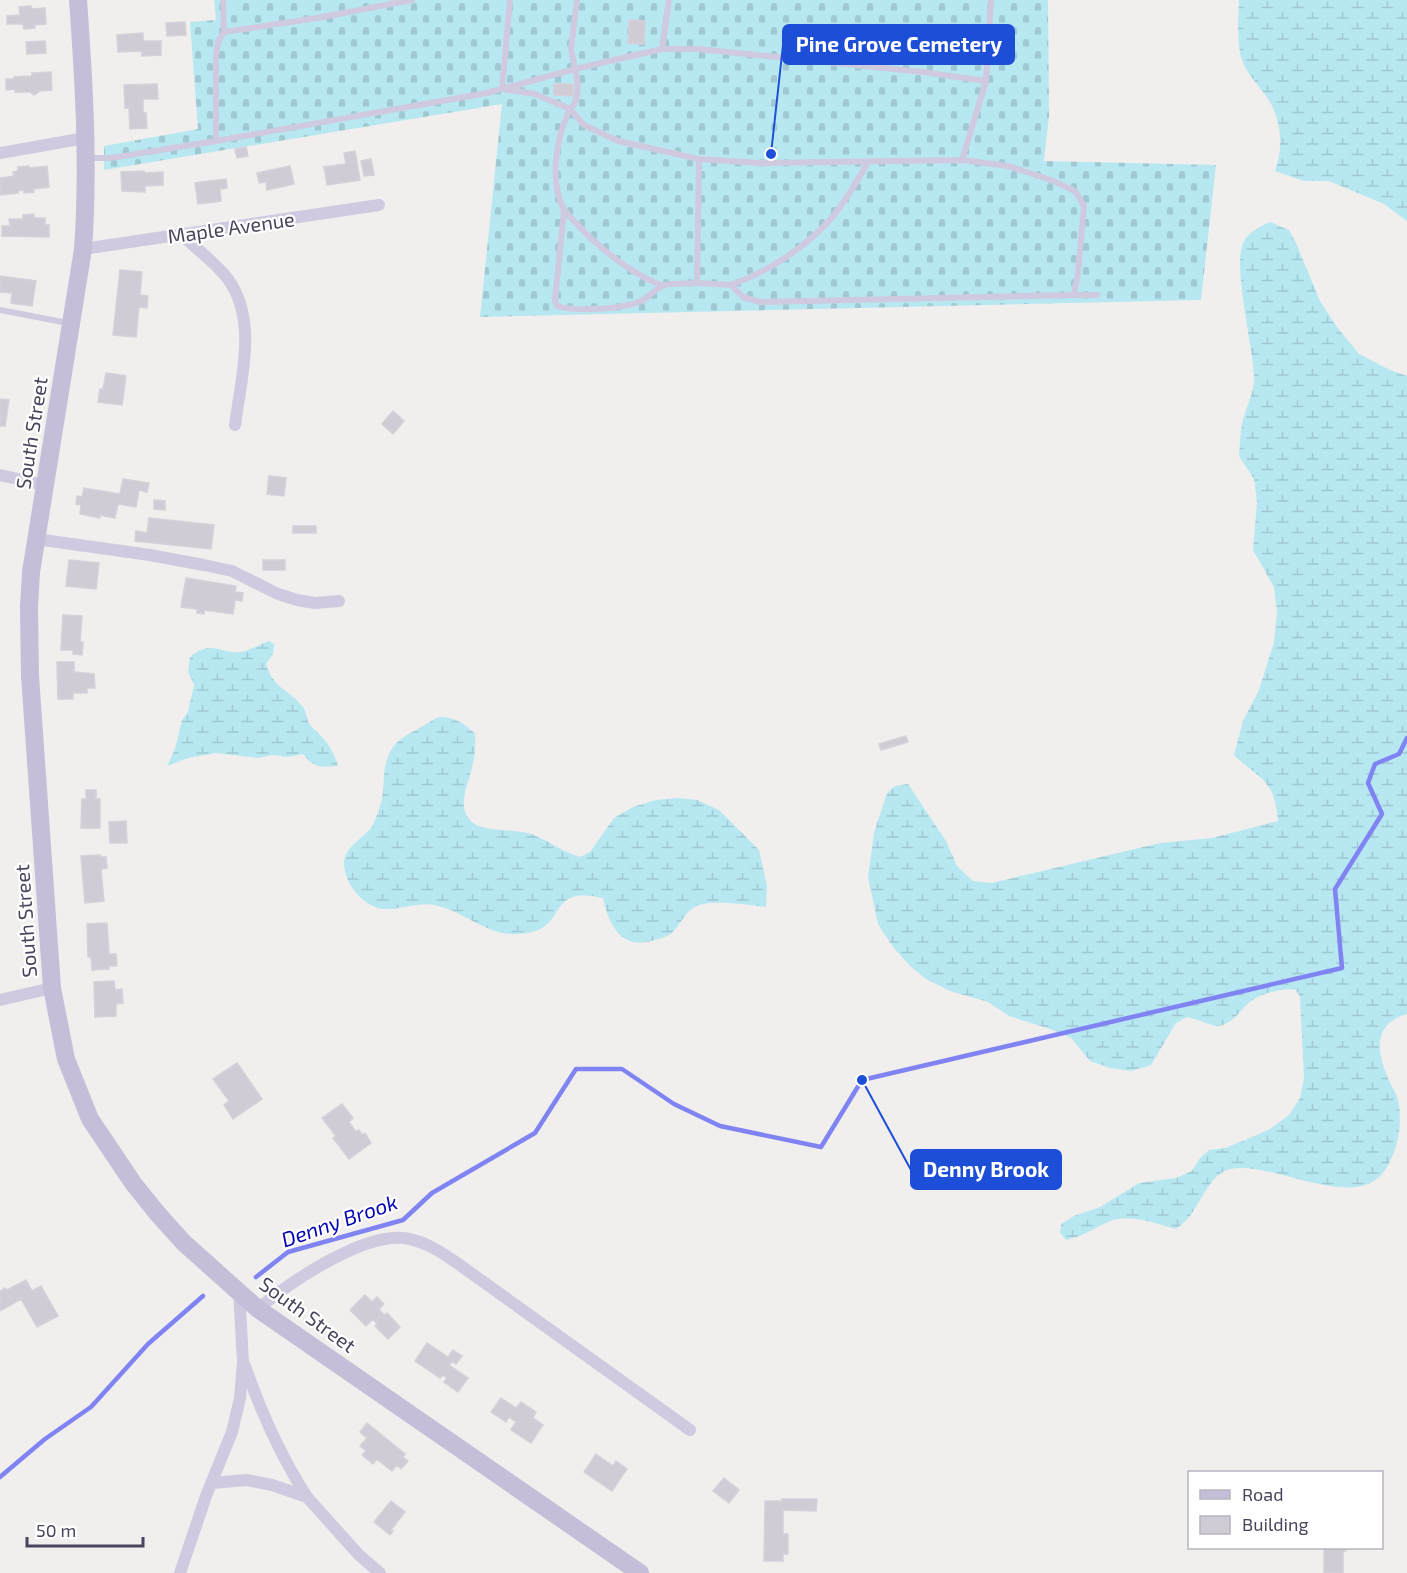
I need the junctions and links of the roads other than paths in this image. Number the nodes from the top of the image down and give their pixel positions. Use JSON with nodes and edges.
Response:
{"nodes":[{"id":1,"x":78,"y":0,"type":"edge"},
{"id":2,"x":223,"y":0,"type":"edge"},
{"id":3,"x":412,"y":0,"type":"edge"},
{"id":4,"x":510,"y":0,"type":"edge"},
{"id":5,"x":577,"y":0,"type":"edge"},
{"id":6,"x":669,"y":0,"type":"edge"},
{"id":7,"x":991,"y":0,"type":"edge"},
{"id":8,"x":224,"y":32,"type":"junction"},
{"id":9,"x":662,"y":49,"type":"junction"},
{"id":10,"x":575,"y":69,"type":"junction"},
{"id":11,"x":986,"y":81,"type":"junction"},
{"id":12,"x":502,"y":89,"type":"junction"},
{"id":13,"x":570,"y":110,"type":"junction"},
{"id":14,"x":85,"y":138,"type":"junction"},
{"id":15,"x":216,"y":141,"type":"junction"},
{"id":16,"x":0,"y":153,"type":"edge"},
{"id":17,"x":86,"y":158,"type":"junction"},
{"id":18,"x":699,"y":159,"type":"junction"},
{"id":19,"x":962,"y":160,"type":"junction"},
{"id":20,"x":868,"y":162,"type":"junction"},
{"id":21,"x":379,"y":206,"type":"dead end"},
{"id":22,"x":564,"y":210,"type":"junction"},
{"id":23,"x":181,"y":234,"type":"junction"},
{"id":24,"x":83,"y":249,"type":"junction"},
{"id":25,"x":697,"y":283,"type":"junction"},
{"id":26,"x":731,"y":285,"type":"junction"},
{"id":27,"x":663,"y":286,"type":"junction"},
{"id":28,"x":1074,"y":294,"type":"junction"},
{"id":29,"x":1097,"y":295,"type":"dead end"},
{"id":30,"x":0,"y":310,"type":"edge"},
{"id":31,"x":72,"y":324,"type":"junction"},
{"id":32,"x":235,"y":425,"type":"dead end"},
{"id":33,"x":0,"y":475,"type":"edge"},
{"id":34,"x":45,"y":485,"type":"junction"},
{"id":35,"x":36,"y":539,"type":"junction"},
{"id":36,"x":339,"y":601,"type":"dead end"},
{"id":37,"x":52,"y":987,"type":"junction"},
{"id":38,"x":0,"y":1000,"type":"edge"},
{"id":39,"x":239,"y":1291,"type":"junction"},
{"id":40,"x":258,"y":1309,"type":"junction"},
{"id":41,"x":243,"y":1362,"type":"junction"},
{"id":42,"x":690,"y":1430,"type":"dead end"},
{"id":43,"x":212,"y":1483,"type":"junction"},
{"id":44,"x":308,"y":1497,"type":"junction"},
{"id":45,"x":180,"y":1573,"type":"edge"},
{"id":46,"x":380,"y":1573,"type":"edge"},
{"id":47,"x":640,"y":1573,"type":"edge"}],
"edges":[{"from":1,"to":14,"type":"main road","name":"South Street"},
{"from":2,"to":8,"type":"lane"},
{"from":3,"to":8,"type":"lane"},
{"from":4,"to":12,"type":"lane"},
{"from":5,"to":10,"type":"lane"},
{"from":6,"to":9,"type":"lane"},
{"from":7,"to":11,"type":"lane"},
{"from":8,"to":15,"type":"lane"},
{"from":9,"to":10,"type":"lane"},
{"from":9,"to":11,"type":"lane"},
{"from":10,"to":12,"type":"lane"},
{"from":10,"to":13,"type":"lane"},
{"from":11,"to":19,"type":"lane"},
{"from":12,"to":13,"type":"lane"},
{"from":12,"to":15,"type":"lane"},
{"from":13,"to":18,"type":"lane"},
{"from":13,"to":22,"type":"lane"},
{"from":14,"to":16,"type":"street"},
{"from":14,"to":17,"type":"main road","name":"South Street"},
{"from":15,"to":17,"type":"lane"},
{"from":17,"to":24,"type":"main road","name":"South Street"},
{"from":18,"to":20,"type":"lane"},
{"from":18,"to":25,"type":"lane"},
{"from":19,"to":20,"type":"lane"},
{"from":19,"to":28,"type":"lane"},
{"from":20,"to":26,"type":"lane"},
{"from":21,"to":23,"type":"street","name":"Maple Avenue"},
{"from":22,"to":27,"type":"lane"},
{"from":22,"to":27,"type":"lane"},
{"from":23,"to":24,"type":"street","name":"Maple Avenue"},
{"from":23,"to":32,"type":"street"},
{"from":24,"to":31,"type":"main road","name":"South Street"},
{"from":25,"to":26,"type":"lane"},
{"from":25,"to":27,"type":"lane"},
{"from":26,"to":28,"type":"lane"},
{"from":28,"to":29,"type":"lane"},
{"from":30,"to":31,"type":"lane"},
{"from":31,"to":34,"type":"main road","name":"South Street"},
{"from":33,"to":34,"type":"street"},
{"from":34,"to":35,"type":"main road","name":"South Street"},
{"from":35,"to":36,"type":"street"},
{"from":35,"to":37,"type":"main road","name":"South Street"},
{"from":37,"to":38,"type":"street"},
{"from":37,"to":39,"type":"main road","name":"South Street"},
{"from":39,"to":40,"type":"main road","name":"South Street"},
{"from":39,"to":41,"type":"street"},
{"from":40,"to":42,"type":"street"},
{"from":40,"to":47,"type":"main road","name":"South Street"},
{"from":41,"to":43,"type":"street"},
{"from":41,"to":44,"type":"street"},
{"from":43,"to":44,"type":"street"},
{"from":43,"to":45,"type":"street"},
{"from":44,"to":46,"type":"street"}]}
